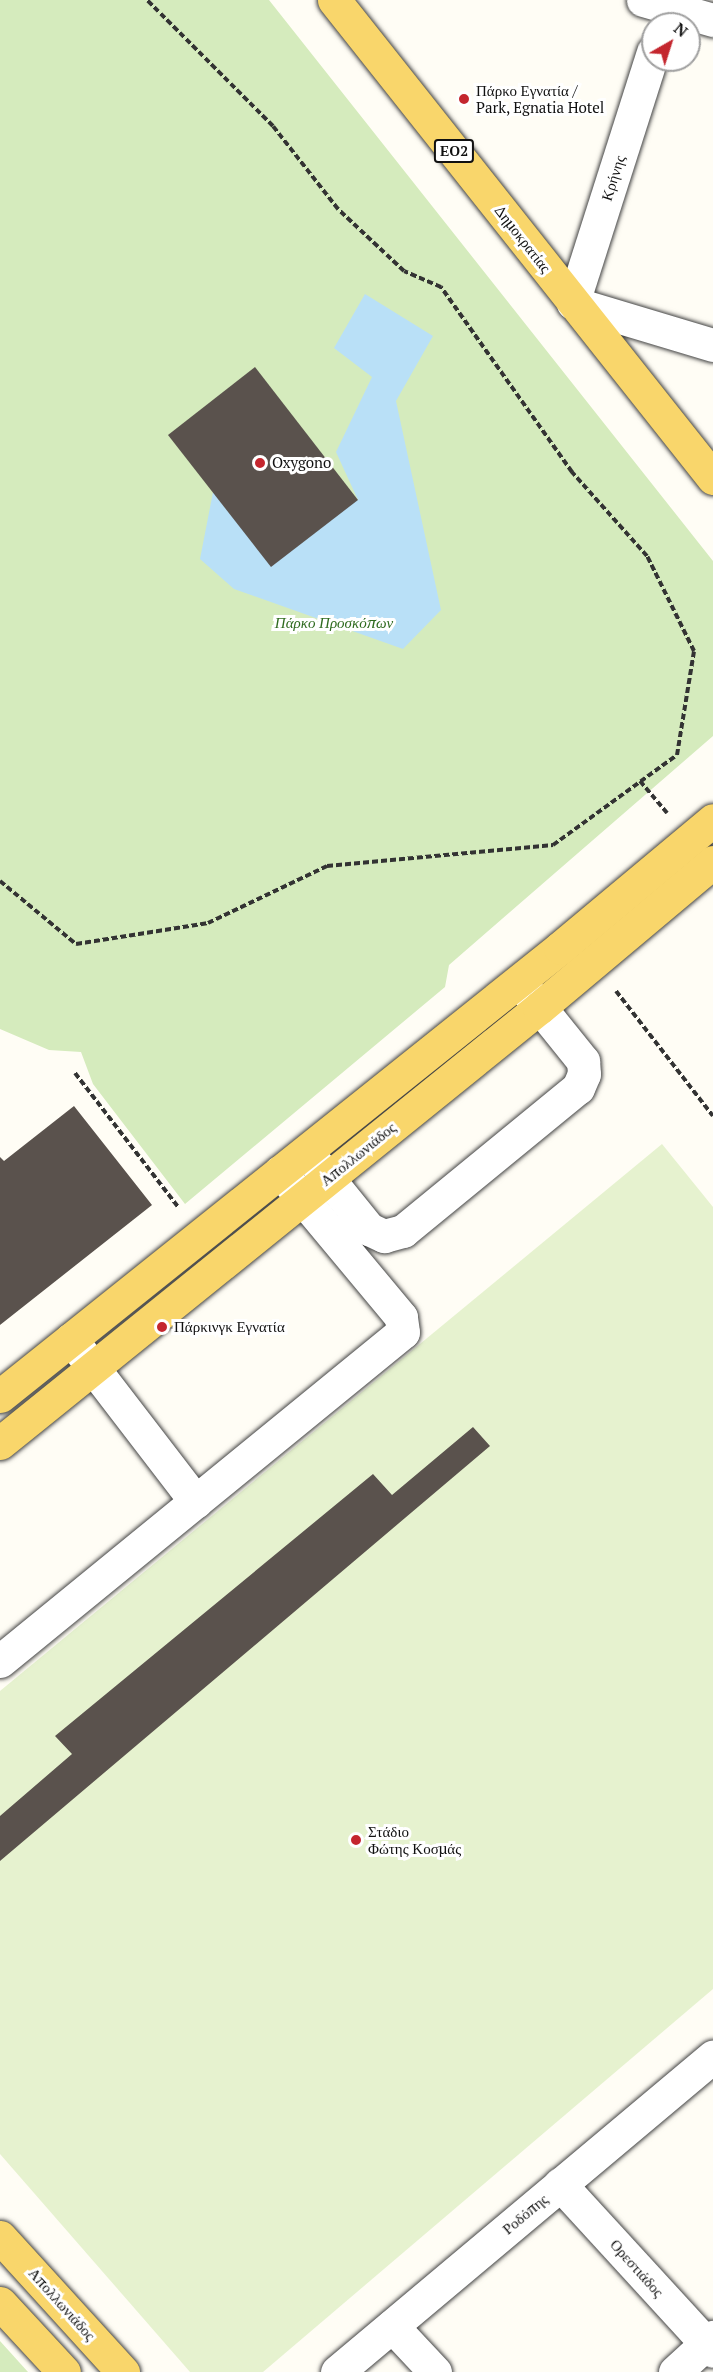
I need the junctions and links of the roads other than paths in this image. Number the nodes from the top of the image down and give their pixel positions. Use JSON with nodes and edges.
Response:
{"nodes":[{"id":1,"x":334,"y":0,"type":"edge"},
{"id":2,"x":660,"y":8,"type":"edge"},
{"id":3,"x":713,"y":20,"type":"edge"},
{"id":4,"x":647,"y":72,"type":"edge"},
{"id":5,"x":573,"y":303,"type":"junction"},
{"id":6,"x":713,"y":345,"type":"edge"},
{"id":7,"x":713,"y":478,"type":"edge"},
{"id":8,"x":713,"y":820,"type":"edge"},
{"id":9,"x":713,"y":862,"type":"edge"},
{"id":10,"x":519,"y":981,"type":"junction"},
{"id":11,"x":540,"y":1008,"type":"junction"},
{"id":12,"x":306,"y":1151,"type":"junction"},
{"id":13,"x":280,"y":1172,"type":"junction"},
{"id":14,"x":328,"y":1179,"type":"junction"},
{"id":15,"x":302,"y":1199,"type":"junction"},
{"id":16,"x":71,"y":1339,"type":"junction"},
{"id":17,"x":93,"y":1368,"type":"junction"},
{"id":18,"x":0,"y":1396,"type":"edge"},
{"id":19,"x":0,"y":1443,"type":"edge"},
{"id":20,"x":196,"y":1502,"type":"junction"},
{"id":21,"x":0,"y":1661,"type":"edge"},
{"id":22,"x":713,"y":2057,"type":"edge"},
{"id":23,"x":560,"y":2184,"type":"junction"},
{"id":24,"x":0,"y":2237,"type":"edge"},
{"id":25,"x":0,"y":2303,"type":"edge"},
{"id":26,"x":392,"y":2326,"type":"junction"},
{"id":27,"x":711,"y":2344,"type":"edge"},
{"id":28,"x":64,"y":2372,"type":"edge"},
{"id":29,"x":123,"y":2372,"type":"edge"},
{"id":30,"x":337,"y":2372,"type":"edge"},
{"id":31,"x":435,"y":2372,"type":"edge"},
{"id":32,"x":675,"y":2372,"type":"edge"}],
"edges":[{"from":1,"to":5,"type":"main road","name":"Δημοκρατίας","number":"ΕΟ2"},
{"from":2,"to":3,"type":"street"},
{"from":4,"to":5,"type":"street","name":"Κρήνης"},
{"from":5,"to":6,"type":"street"},
{"from":5,"to":7,"type":"main road","name":"Δημοκρατίας","number":"ΕΟ2"},
{"from":8,"to":10,"type":"main road"},
{"from":9,"to":11,"type":"main road","name":"Απολλωνιάδος"},
{"from":10,"to":11,"type":"street"},
{"from":10,"to":12,"type":"main road"},
{"from":11,"to":14,"type":"main road","name":"Απολλωνιάδος"},
{"from":11,"to":14,"type":"street"},
{"from":12,"to":13,"type":"main road"},
{"from":12,"to":14,"type":"street"},
{"from":13,"to":15,"type":"street"},
{"from":13,"to":16,"type":"main road"},
{"from":14,"to":15,"type":"main road","name":"Απολλωνιάδος"},
{"from":15,"to":17,"type":"main road","name":"Απολλωνιάδος"},
{"from":15,"to":20,"type":"street"},
{"from":16,"to":17,"type":"street"},
{"from":16,"to":18,"type":"main road"},
{"from":17,"to":19,"type":"main road","name":"Απολλωνιάδος"},
{"from":17,"to":20,"type":"street"},
{"from":20,"to":21,"type":"street"},
{"from":22,"to":23,"type":"street","name":"Ροδόπης"},
{"from":23,"to":26,"type":"street","name":"Ροδόπης"},
{"from":23,"to":27,"type":"street","name":"Ορεστιάδος"},
{"from":24,"to":29,"type":"main road","name":"Απολλωνιάδος"},
{"from":25,"to":28,"type":"main road"},
{"from":26,"to":30,"type":"street","name":"Ροδόπης"},
{"from":26,"to":31,"type":"street"},
{"from":27,"to":32,"type":"street"}]}
